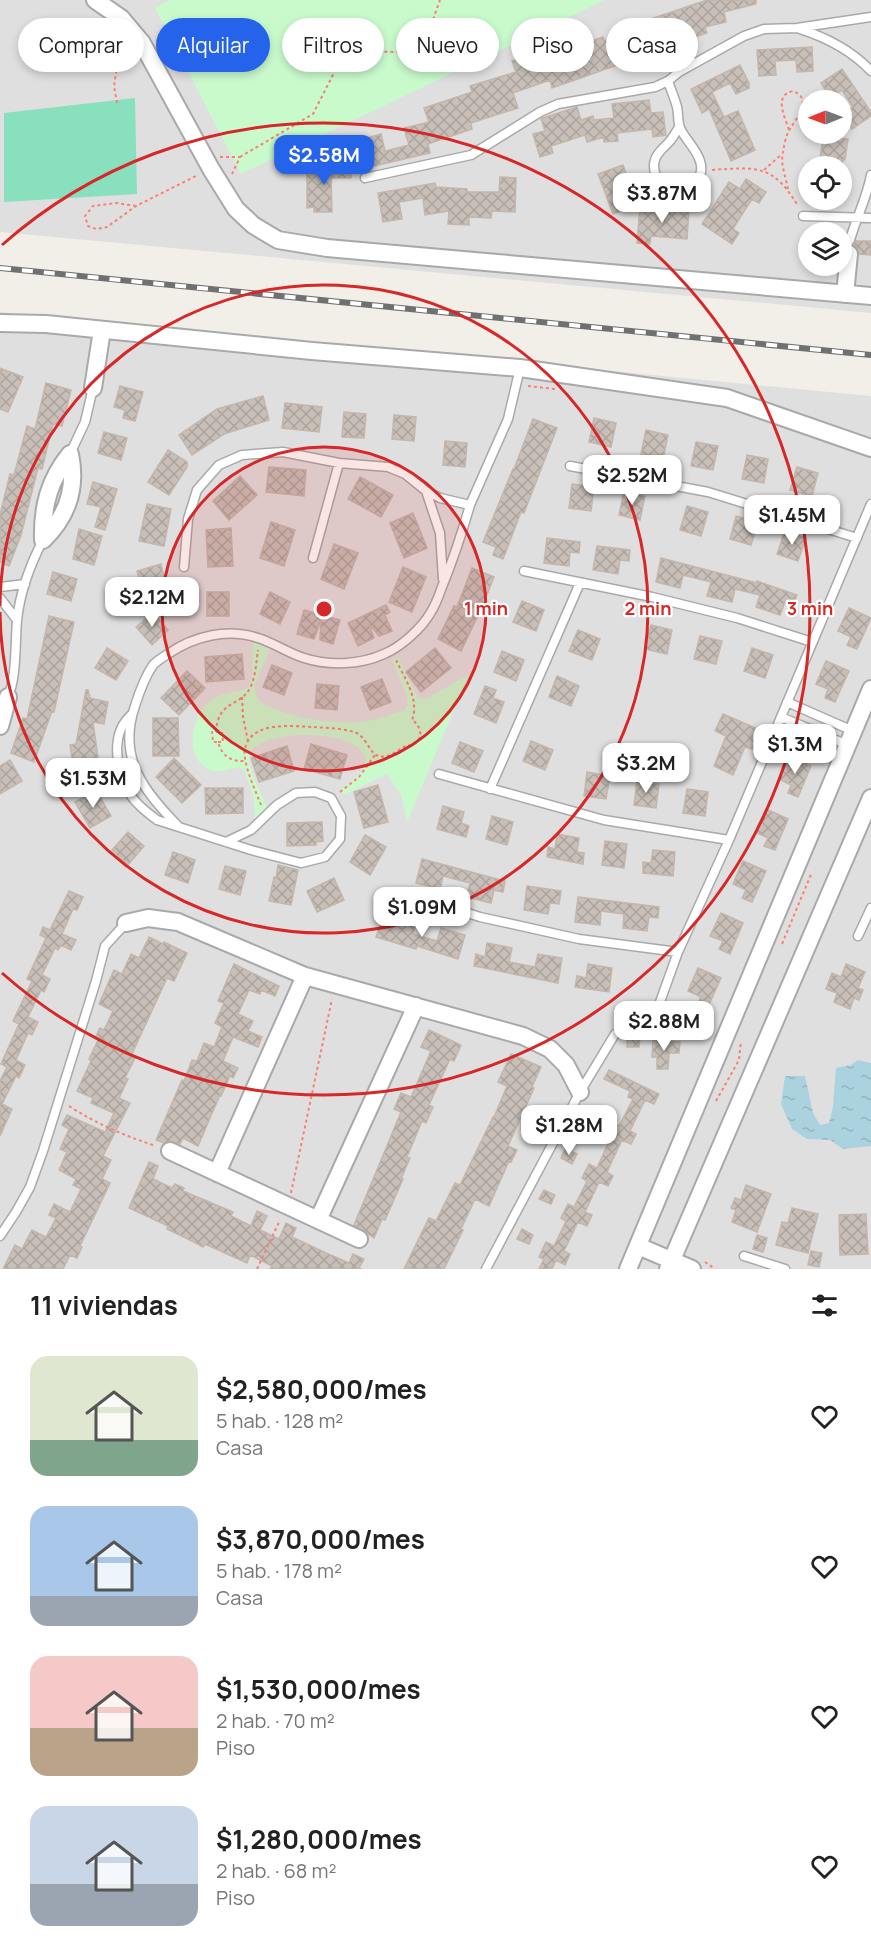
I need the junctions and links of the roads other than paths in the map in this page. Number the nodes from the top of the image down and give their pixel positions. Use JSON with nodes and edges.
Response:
{"nodes":[{"id":1,"x":95,"y":0,"type":"edge"},
{"id":2,"x":871,"y":17,"type":"edge"},
{"id":3,"x":797,"y":28,"type":"junction"},
{"id":4,"x":871,"y":71,"type":"edge"},
{"id":5,"x":668,"y":81,"type":"junction"},
{"id":6,"x":679,"y":127,"type":"junction"},
{"id":7,"x":871,"y":175,"type":"edge"},
{"id":8,"x":365,"y":178,"type":"dead end"},
{"id":9,"x":868,"y":191,"type":"junction"},
{"id":10,"x":871,"y":201,"type":"edge"},
{"id":11,"x":803,"y":216,"type":"road end"},
{"id":12,"x":856,"y":217,"type":"junction"},
{"id":13,"x":871,"y":218,"type":"edge"},
{"id":14,"x":852,"y":237,"type":"edge"},
{"id":15,"x":847,"y":276,"type":"edge"},
{"id":16,"x":845,"y":294,"type":"junction"},
{"id":17,"x":871,"y":296,"type":"edge"},
{"id":18,"x":0,"y":323,"type":"edge"},
{"id":19,"x":102,"y":330,"type":"junction"},
{"id":20,"x":519,"y":376,"type":"junction"},
{"id":21,"x":93,"y":388,"type":"joint"},
{"id":22,"x":871,"y":448,"type":"edge"},
{"id":23,"x":70,"y":454,"type":"joint"},
{"id":24,"x":339,"y":463,"type":"junction"},
{"id":25,"x":570,"y":466,"type":"dead end"},
{"id":26,"x":426,"y":491,"type":"junction"},
{"id":27,"x":871,"y":504,"type":"edge"},
{"id":28,"x":470,"y":505,"type":"junction"},
{"id":29,"x":857,"y":538,"type":"junction"},
{"id":30,"x":43,"y":540,"type":"joint"},
{"id":31,"x":313,"y":558,"type":"dead end"},
{"id":32,"x":184,"y":567,"type":"dead end"},
{"id":33,"x":524,"y":571,"type":"dead end"},
{"id":34,"x":444,"y":582,"type":"junction"},
{"id":35,"x":580,"y":583,"type":"junction"},
{"id":36,"x":25,"y":584,"type":"junction"},
{"id":37,"x":0,"y":587,"type":"edge"},
{"id":38,"x":0,"y":598,"type":"edge"},
{"id":39,"x":17,"y":620,"type":"junction"},
{"id":40,"x":812,"y":642,"type":"junction"},
{"id":41,"x":871,"y":689,"type":"edge"},
{"id":42,"x":4,"y":702,"type":"edge"},
{"id":43,"x":788,"y":702,"type":"junction"},
{"id":44,"x":132,"y":713,"type":"junction"},
{"id":45,"x":781,"y":717,"type":"junction"},
{"id":46,"x":0,"y":726,"type":"edge"},
{"id":47,"x":851,"y":738,"type":"junction"},
{"id":48,"x":439,"y":774,"type":"dead end"},
{"id":49,"x":490,"y":789,"type":"junction"},
{"id":50,"x":871,"y":798,"type":"edge"},
{"id":51,"x":178,"y":826,"type":"junction"},
{"id":52,"x":729,"y":840,"type":"junction"},
{"id":53,"x":226,"y":842,"type":"junction"},
{"id":54,"x":418,"y":897,"type":"dead end"},
{"id":55,"x":871,"y":908,"type":"edge"},
{"id":56,"x":126,"y":922,"type":"joint"},
{"id":57,"x":858,"y":936,"type":"dead end"},
{"id":58,"x":678,"y":952,"type":"junction"},
{"id":59,"x":305,"y":976,"type":"junction"},
{"id":60,"x":660,"y":1002,"type":"dead end"},
{"id":61,"x":416,"y":1006,"type":"junction"},
{"id":62,"x":615,"y":1034,"type":"dead end"},
{"id":63,"x":580,"y":1092,"type":"junction"},
{"id":64,"x":170,"y":1151,"type":"road end"},
{"id":65,"x":217,"y":1173,"type":"junction"},
{"id":66,"x":318,"y":1220,"type":"junction"},
{"id":67,"x":0,"y":1236,"type":"edge"},
{"id":68,"x":359,"y":1239,"type":"dead end"},
{"id":69,"x":638,"y":1246,"type":"junction"},
{"id":70,"x":744,"y":1256,"type":"dead end"},
{"id":71,"x":670,"y":1265,"type":"edge"},
{"id":72,"x":486,"y":1269,"type":"edge"},
{"id":73,"x":628,"y":1269,"type":"edge"},
{"id":74,"x":692,"y":1269,"type":"edge"},
{"id":75,"x":785,"y":1269,"type":"edge"}],
"edges":[{"from":1,"to":16,"type":"street"},
{"from":2,"to":3,"type":"lane"},
{"from":3,"to":4,"type":"lane"},
{"from":3,"to":5,"type":"lane"},
{"from":5,"to":6,"type":"lane"},
{"from":5,"to":8,"type":"lane"},
{"from":6,"to":6,"type":"lane"},
{"from":7,"to":9,"type":"lane"},
{"from":9,"to":10,"type":"lane"},
{"from":9,"to":12,"type":"lane"},
{"from":11,"to":12,"type":"lane"},
{"from":12,"to":13,"type":"lane"},
{"from":12,"to":14,"type":"lane"},
{"from":15,"to":16,"type":"street"},
{"from":16,"to":17,"type":"street"},
{"from":18,"to":19,"type":"street"},
{"from":19,"to":20,"type":"street"},
{"from":19,"to":21,"type":"street"},
{"from":20,"to":22,"type":"street"},
{"from":20,"to":28,"type":"lane"},
{"from":21,"to":23,"type":"lane"},
{"from":23,"to":30,"type":"street"},
{"from":24,"to":26,"type":"lane"},
{"from":24,"to":31,"type":"lane"},
{"from":24,"to":32,"type":"lane"},
{"from":25,"to":29,"type":"lane"},
{"from":26,"to":28,"type":"lane"},
{"from":26,"to":34,"type":"lane"},
{"from":27,"to":29,"type":"lane"},
{"from":28,"to":34,"type":"lane"},
{"from":29,"to":40,"type":"lane"},
{"from":30,"to":36,"type":"lane"},
{"from":33,"to":35,"type":"lane"},
{"from":34,"to":44,"type":"lane"},
{"from":35,"to":40,"type":"lane"},
{"from":35,"to":49,"type":"lane"},
{"from":36,"to":37,"type":"lane"},
{"from":36,"to":39,"type":"lane"},
{"from":38,"to":39,"type":"lane"},
{"from":39,"to":42,"type":"lane"},
{"from":40,"to":43,"type":"lane"},
{"from":41,"to":47,"type":"street"},
{"from":42,"to":46,"type":"street"},
{"from":43,"to":45,"type":"lane"},
{"from":43,"to":47,"type":"lane"},
{"from":44,"to":51,"type":"lane"},
{"from":44,"to":51,"type":"lane"},
{"from":45,"to":47,"type":"lane"},
{"from":45,"to":52,"type":"lane"},
{"from":47,"to":69,"type":"street"},
{"from":48,"to":49,"type":"lane"},
{"from":49,"to":52,"type":"lane"},
{"from":50,"to":71,"type":"street"},
{"from":51,"to":53,"type":"lane"},
{"from":52,"to":58,"type":"lane"},
{"from":53,"to":53,"type":"lane"},
{"from":54,"to":58,"type":"lane"},
{"from":55,"to":57,"type":"lane"},
{"from":56,"to":59,"type":"street"},
{"from":56,"to":67,"type":"lane"},
{"from":58,"to":60,"type":"lane"},
{"from":59,"to":61,"type":"street"},
{"from":59,"to":65,"type":"street"},
{"from":61,"to":63,"type":"street"},
{"from":61,"to":66,"type":"street"},
{"from":62,"to":63,"type":"lane"},
{"from":63,"to":72,"type":"lane"},
{"from":64,"to":65,"type":"street"},
{"from":65,"to":66,"type":"street"},
{"from":66,"to":68,"type":"street"},
{"from":69,"to":71,"type":"street"},
{"from":69,"to":73,"type":"street"},
{"from":70,"to":75,"type":"lane"},
{"from":71,"to":74,"type":"street"}]}
